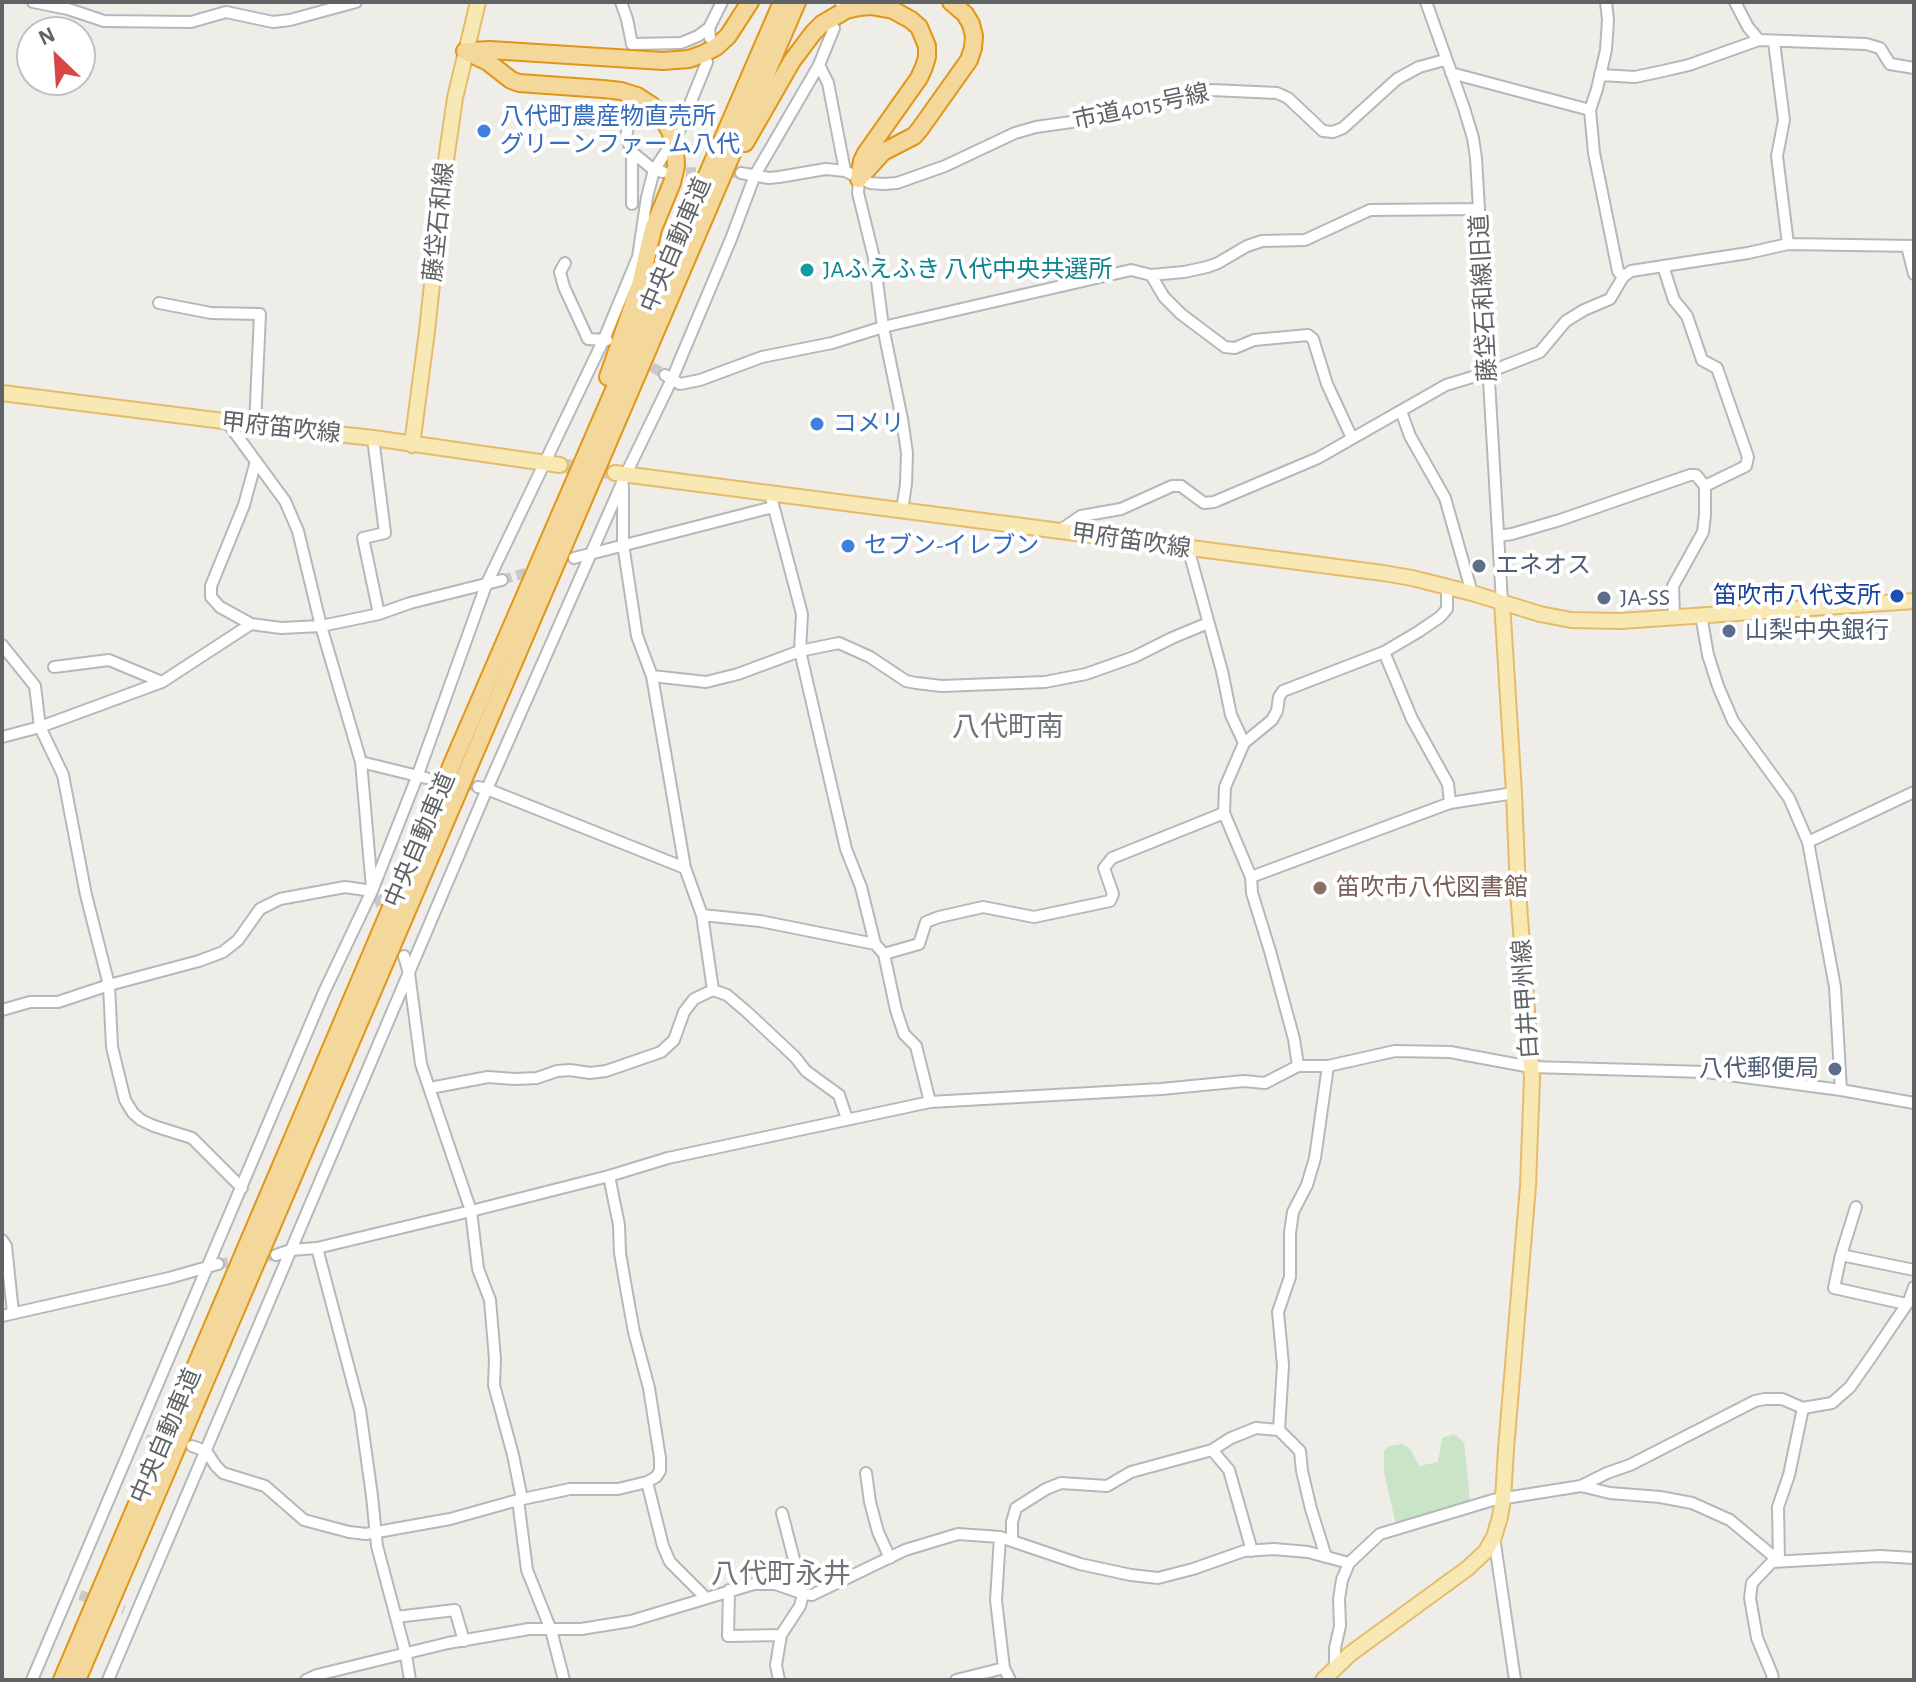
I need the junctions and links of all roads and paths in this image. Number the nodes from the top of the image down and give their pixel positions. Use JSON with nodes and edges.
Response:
{"nodes":[{"id":1,"x":33,"y":2,"type":"edge"},
{"id":2,"x":356,"y":2,"type":"edge"},
{"id":3,"x":478,"y":2,"type":"edge"},
{"id":4,"x":621,"y":2,"type":"edge"},
{"id":5,"x":722,"y":2,"type":"edge"},
{"id":6,"x":750,"y":2,"type":"edge"},
{"id":7,"x":782,"y":2,"type":"edge"},
{"id":8,"x":797,"y":2,"type":"edge"},
{"id":9,"x":951,"y":2,"type":"edge"},
{"id":10,"x":1426,"y":2,"type":"edge"},
{"id":11,"x":1606,"y":2,"type":"edge"},
{"id":12,"x":1735,"y":2,"type":"edge"},
{"id":13,"x":834,"y":28,"type":"dead end"},
{"id":14,"x":1759,"y":40,"type":"junction"},
{"id":15,"x":1774,"y":42,"type":"junction"},
{"id":16,"x":465,"y":51,"type":"junction"},
{"id":17,"x":1445,"y":60,"type":"junction"},
{"id":18,"x":707,"y":62,"type":"dead end"},
{"id":19,"x":819,"y":65,"type":"junction"},
{"id":20,"x":1914,"y":68,"type":"edge"},
{"id":21,"x":1451,"y":73,"type":"junction"},
{"id":22,"x":1600,"y":75,"type":"junction"},
{"id":23,"x":1590,"y":110,"type":"junction"},
{"id":24,"x":629,"y":121,"type":"dead end"},
{"id":25,"x":679,"y":131,"type":"dead end"},
{"id":26,"x":668,"y":149,"type":"dead end"},
{"id":27,"x":632,"y":152,"type":"junction"},
{"id":28,"x":658,"y":171,"type":"junction"},
{"id":29,"x":741,"y":173,"type":"tunnel mouth"},
{"id":30,"x":755,"y":175,"type":"junction"},
{"id":31,"x":852,"y":175,"type":"junction"},
{"id":32,"x":632,"y":204,"type":"dead end"},
{"id":33,"x":1479,"y":209,"type":"junction"},
{"id":34,"x":1788,"y":244,"type":"junction"},
{"id":35,"x":1910,"y":246,"type":"edge"},
{"id":36,"x":565,"y":263,"type":"dead end"},
{"id":37,"x":1663,"y":266,"type":"junction"},
{"id":38,"x":1914,"y":274,"type":"edge"},
{"id":39,"x":1151,"y":275,"type":"junction"},
{"id":40,"x":1623,"y":277,"type":"junction"},
{"id":41,"x":159,"y":303,"type":"dead end"},
{"id":42,"x":883,"y":327,"type":"junction"},
{"id":43,"x":606,"y":340,"type":"junction"},
{"id":44,"x":639,"y":369,"type":"junction"},
{"id":45,"x":1489,"y":372,"type":"junction"},
{"id":46,"x":668,"y":377,"type":"junction"},
{"id":47,"x":2,"y":393,"type":"edge"},
{"id":48,"x":1401,"y":411,"type":"junction"},
{"id":49,"x":227,"y":422,"type":"junction"},
{"id":50,"x":255,"y":425,"type":"junction"},
{"id":51,"x":373,"y":438,"type":"junction"},
{"id":52,"x":1352,"y":438,"type":"junction"},
{"id":53,"x":412,"y":445,"type":"junction"},
{"id":54,"x":256,"y":461,"type":"junction"},
{"id":55,"x":553,"y":465,"type":"junction"},
{"id":56,"x":621,"y":476,"type":"junction"},
{"id":57,"x":1705,"y":486,"type":"junction"},
{"id":58,"x":771,"y":500,"type":"junction"},
{"id":59,"x":564,"y":503,"type":"junction"},
{"id":60,"x":902,"y":510,"type":"junction"},
{"id":61,"x":1059,"y":531,"type":"junction"},
{"id":62,"x":1498,"y":536,"type":"junction"},
{"id":63,"x":623,"y":544,"type":"junction"},
{"id":64,"x":1188,"y":548,"type":"junction"},
{"id":65,"x":591,"y":553,"type":"junction"},
{"id":66,"x":574,"y":558,"type":"dead end"},
{"id":67,"x":502,"y":580,"type":"tunnel mouth"},
{"id":68,"x":486,"y":585,"type":"junction"},
{"id":69,"x":1447,"y":587,"type":"junction"},
{"id":70,"x":1472,"y":593,"type":"junction"},
{"id":71,"x":1914,"y":601,"type":"edge"},
{"id":72,"x":1502,"y":602,"type":"junction"},
{"id":73,"x":379,"y":614,"type":"junction"},
{"id":74,"x":1701,"y":615,"type":"junction"},
{"id":75,"x":1674,"y":617,"type":"junction"},
{"id":76,"x":1208,"y":623,"type":"junction"},
{"id":77,"x":251,"y":624,"type":"junction"},
{"id":78,"x":321,"y":626,"type":"junction"},
{"id":79,"x":2,"y":645,"type":"edge"},
{"id":80,"x":800,"y":651,"type":"junction"},
{"id":81,"x":1384,"y":652,"type":"junction"},
{"id":82,"x":54,"y":667,"type":"dead end"},
{"id":83,"x":652,"y":676,"type":"junction"},
{"id":84,"x":162,"y":682,"type":"junction"},
{"id":85,"x":40,"y":727,"type":"junction"},
{"id":86,"x":2,"y":737,"type":"edge"},
{"id":87,"x":1244,"y":743,"type":"junction"},
{"id":88,"x":361,"y":762,"type":"junction"},
{"id":89,"x":422,"y":777,"type":"junction"},
{"id":90,"x":483,"y":788,"type":"junction"},
{"id":91,"x":1914,"y":792,"type":"edge"},
{"id":92,"x":1514,"y":793,"type":"junction"},
{"id":93,"x":1450,"y":803,"type":"junction"},
{"id":94,"x":1224,"y":813,"type":"junction"},
{"id":95,"x":1808,"y":842,"type":"junction"},
{"id":96,"x":685,"y":868,"type":"junction"},
{"id":97,"x":1251,"y":877,"type":"junction"},
{"id":98,"x":375,"y":894,"type":"junction"},
{"id":99,"x":702,"y":915,"type":"junction"},
{"id":100,"x":875,"y":944,"type":"junction"},
{"id":101,"x":884,"y":954,"type":"junction"},
{"id":102,"x":404,"y":956,"type":"dead end"},
{"id":103,"x":409,"y":973,"type":"junction"},
{"id":104,"x":109,"y":985,"type":"junction"},
{"id":105,"x":713,"y":990,"type":"junction"},
{"id":106,"x":2,"y":1010,"type":"edge"},
{"id":107,"x":1298,"y":1066,"type":"junction"},
{"id":108,"x":1328,"y":1066,"type":"junction"},
{"id":109,"x":1531,"y":1067,"type":"junction"},
{"id":110,"x":430,"y":1088,"type":"junction"},
{"id":111,"x":1841,"y":1090,"type":"junction"},
{"id":112,"x":930,"y":1102,"type":"junction"},
{"id":113,"x":1914,"y":1103,"type":"edge"},
{"id":114,"x":847,"y":1119,"type":"junction"},
{"id":115,"x":609,"y":1176,"type":"junction"},
{"id":116,"x":242,"y":1188,"type":"junction"},
{"id":117,"x":1856,"y":1207,"type":"dead end"},
{"id":118,"x":471,"y":1211,"type":"junction"},
{"id":119,"x":2,"y":1240,"type":"edge"},
{"id":120,"x":317,"y":1248,"type":"junction"},
{"id":121,"x":291,"y":1250,"type":"junction"},
{"id":122,"x":276,"y":1255,"type":"tunnel mouth"},
{"id":123,"x":1841,"y":1255,"type":"junction"},
{"id":124,"x":214,"y":1265,"type":"junction"},
{"id":125,"x":1914,"y":1270,"type":"edge"},
{"id":126,"x":1914,"y":1287,"type":"edge"},
{"id":127,"x":1910,"y":1302,"type":"edge"},
{"id":128,"x":8,"y":1314,"type":"edge"},
{"id":129,"x":1803,"y":1408,"type":"junction"},
{"id":130,"x":1279,"y":1430,"type":"junction"},
{"id":131,"x":192,"y":1446,"type":"dead end"},
{"id":132,"x":1212,"y":1450,"type":"junction"},
{"id":133,"x":206,"y":1451,"type":"junction"},
{"id":134,"x":866,"y":1473,"type":"dead end"},
{"id":135,"x":647,"y":1482,"type":"junction"},
{"id":136,"x":1581,"y":1486,"type":"junction"},
{"id":137,"x":1503,"y":1499,"type":"junction"},
{"id":138,"x":520,"y":1500,"type":"junction"},
{"id":139,"x":782,"y":1513,"type":"dead end"},
{"id":140,"x":375,"y":1532,"type":"junction"},
{"id":141,"x":1000,"y":1537,"type":"junction"},
{"id":142,"x":1494,"y":1537,"type":"junction"},
{"id":143,"x":1012,"y":1541,"type":"junction"},
{"id":144,"x":1252,"y":1551,"type":"junction"},
{"id":145,"x":1326,"y":1557,"type":"junction"},
{"id":146,"x":890,"y":1558,"type":"junction"},
{"id":147,"x":1914,"y":1558,"type":"edge"},
{"id":148,"x":1779,"y":1561,"type":"junction"},
{"id":149,"x":1349,"y":1563,"type":"junction"},
{"id":150,"x":729,"y":1590,"type":"junction"},
{"id":151,"x":803,"y":1594,"type":"junction"},
{"id":152,"x":80,"y":1595,"type":"tunnel mouth"},
{"id":153,"x":706,"y":1598,"type":"junction"},
{"id":154,"x":66,"y":1600,"type":"junction"},
{"id":155,"x":124,"y":1610,"type":"tunnel mouth"},
{"id":156,"x":136,"y":1616,"type":"junction"},
{"id":157,"x":396,"y":1617,"type":"junction"},
{"id":158,"x":551,"y":1630,"type":"junction"},
{"id":159,"x":781,"y":1635,"type":"junction"},
{"id":160,"x":464,"y":1641,"type":"junction"},
{"id":161,"x":406,"y":1655,"type":"junction"},
{"id":162,"x":1004,"y":1668,"type":"junction"},
{"id":163,"x":1335,"y":1668,"type":"junction"},
{"id":164,"x":32,"y":1680,"type":"edge"},
{"id":165,"x":62,"y":1680,"type":"edge"},
{"id":166,"x":77,"y":1680,"type":"edge"},
{"id":167,"x":108,"y":1680,"type":"edge"},
{"id":168,"x":306,"y":1680,"type":"edge"},
{"id":169,"x":410,"y":1680,"type":"edge"},
{"id":170,"x":564,"y":1680,"type":"edge"},
{"id":171,"x":779,"y":1680,"type":"edge"},
{"id":172,"x":948,"y":1680,"type":"edge"},
{"id":173,"x":956,"y":1680,"type":"edge"},
{"id":174,"x":1010,"y":1680,"type":"edge"},
{"id":175,"x":1323,"y":1680,"type":"edge"},
{"id":176,"x":1515,"y":1680,"type":"edge"},
{"id":177,"x":1773,"y":1680,"type":"edge"}],
"edges":[{"from":1,"to":2,"type":"street"},
{"from":3,"to":16,"type":"main road","name":"藤垈石和線"},
{"from":4,"to":5,"type":"street"},
{"from":6,"to":16,"type":"highway"},
{"from":7,"to":59,"type":"highway","name":"中央自動車道"},
{"from":8,"to":44,"type":"highway","name":"中央自動車道"},
{"from":9,"to":31,"type":"highway"},
{"from":10,"to":17,"type":"street","name":"藤垈石和線旧道"},
{"from":11,"to":22,"type":"street"},
{"from":12,"to":14,"type":"street"},
{"from":13,"to":19,"type":"street"},
{"from":14,"to":15,"type":"street"},
{"from":14,"to":22,"type":"street"},
{"from":15,"to":20,"type":"street"},
{"from":15,"to":34,"type":"street"},
{"from":16,"to":53,"type":"main road","name":"藤垈石和線"},
{"from":16,"to":59,"type":"highway"},
{"from":17,"to":21,"type":"street","name":"藤垈石和線旧道"},
{"from":17,"to":31,"type":"street","name":"市道4015号線"},
{"from":18,"to":25,"type":"street"},
{"from":19,"to":30,"type":"street"},
{"from":19,"to":31,"type":"street"},
{"from":21,"to":23,"type":"street"},
{"from":21,"to":33,"type":"street","name":"藤垈石和線旧道"},
{"from":22,"to":23,"type":"street"},
{"from":23,"to":40,"type":"street"},
{"from":24,"to":27,"type":"street"},
{"from":26,"to":28,"type":"street"},
{"from":27,"to":28,"type":"street"},
{"from":27,"to":32,"type":"street"},
{"from":28,"to":43,"type":"street"},
{"from":29,"to":30,"type":"street"},
{"from":30,"to":31,"type":"street"},
{"from":30,"to":46,"type":"street"},
{"from":31,"to":42,"type":"street"},
{"from":31,"to":44,"type":"highway"},
{"from":33,"to":39,"type":"street"},
{"from":33,"to":45,"type":"street","name":"藤垈石和線旧道"},
{"from":34,"to":35,"type":"street"},
{"from":34,"to":37,"type":"street"},
{"from":35,"to":38,"type":"street"},
{"from":36,"to":43,"type":"street"},
{"from":37,"to":40,"type":"street"},
{"from":37,"to":57,"type":"street"},
{"from":39,"to":42,"type":"street"},
{"from":39,"to":52,"type":"street"},
{"from":40,"to":45,"type":"street"},
{"from":41,"to":50,"type":"street"},
{"from":42,"to":46,"type":"street"},
{"from":42,"to":60,"type":"street"},
{"from":43,"to":55,"type":"street"},
{"from":44,"to":166,"type":"highway","name":"中央自動車道"},
{"from":45,"to":48,"type":"street"},
{"from":45,"to":62,"type":"street","name":"藤垈石和線旧道"},
{"from":46,"to":56,"type":"street"},
{"from":47,"to":49,"type":"main road","name":"甲府笛吹線"},
{"from":48,"to":52,"type":"street"},
{"from":48,"to":70,"type":"street"},
{"from":49,"to":50,"type":"main road","name":"甲府笛吹線"},
{"from":49,"to":54,"type":"street"},
{"from":50,"to":51,"type":"main road","name":"甲府笛吹線"},
{"from":51,"to":53,"type":"main road","name":"甲府笛吹線"},
{"from":51,"to":73,"type":"street"},
{"from":52,"to":61,"type":"street"},
{"from":53,"to":55,"type":"main road","name":"甲府笛吹線"},
{"from":54,"to":77,"type":"street"},
{"from":54,"to":78,"type":"street"},
{"from":55,"to":68,"type":"street"},
{"from":56,"to":58,"type":"main road","name":"甲府笛吹線"},
{"from":56,"to":63,"type":"street"},
{"from":56,"to":65,"type":"street"},
{"from":57,"to":62,"type":"street"},
{"from":57,"to":75,"type":"street"},
{"from":58,"to":60,"type":"main road","name":"甲府笛吹線"},
{"from":58,"to":63,"type":"street"},
{"from":58,"to":80,"type":"street"},
{"from":59,"to":165,"type":"highway","name":"中央自動車道"},
{"from":60,"to":61,"type":"main road","name":"甲府笛吹線"},
{"from":61,"to":64,"type":"main road","name":"甲府笛吹線"},
{"from":62,"to":72,"type":"street","name":"藤垈石和線旧道"},
{"from":63,"to":65,"type":"street"},
{"from":63,"to":83,"type":"street"},
{"from":64,"to":69,"type":"main road","name":"甲府笛吹線"},
{"from":64,"to":76,"type":"street"},
{"from":65,"to":66,"type":"street"},
{"from":65,"to":90,"type":"street"},
{"from":67,"to":68,"type":"street"},
{"from":68,"to":73,"type":"street"},
{"from":68,"to":89,"type":"street"},
{"from":69,"to":70,"type":"main road","name":"甲府笛吹線"},
{"from":69,"to":81,"type":"street"},
{"from":70,"to":72,"type":"main road","name":"甲府笛吹線"},
{"from":71,"to":74,"type":"main road"},
{"from":72,"to":75,"type":"main road"},
{"from":72,"to":92,"type":"main road","name":"白井甲州線"},
{"from":73,"to":78,"type":"street"},
{"from":74,"to":75,"type":"main road"},
{"from":74,"to":95,"type":"street"},
{"from":76,"to":80,"type":"street"},
{"from":76,"to":87,"type":"street"},
{"from":77,"to":78,"type":"street"},
{"from":77,"to":84,"type":"street"},
{"from":78,"to":88,"type":"street"},
{"from":79,"to":85,"type":"street"},
{"from":80,"to":83,"type":"street"},
{"from":80,"to":100,"type":"street"},
{"from":81,"to":87,"type":"street"},
{"from":81,"to":93,"type":"street"},
{"from":82,"to":84,"type":"street"},
{"from":83,"to":96,"type":"street"},
{"from":84,"to":85,"type":"street"},
{"from":85,"to":86,"type":"street"},
{"from":85,"to":104,"type":"street"},
{"from":87,"to":94,"type":"street"},
{"from":88,"to":89,"type":"street"},
{"from":88,"to":98,"type":"street"},
{"from":89,"to":98,"type":"street"},
{"from":90,"to":96,"type":"street"},
{"from":90,"to":103,"type":"street"},
{"from":91,"to":95,"type":"street"},
{"from":92,"to":93,"type":"street"},
{"from":92,"to":109,"type":"main road","name":"白井甲州線"},
{"from":93,"to":97,"type":"street"},
{"from":94,"to":97,"type":"street"},
{"from":94,"to":101,"type":"street"},
{"from":95,"to":111,"type":"street"},
{"from":96,"to":99,"type":"street"},
{"from":97,"to":107,"type":"street"},
{"from":98,"to":104,"type":"street"},
{"from":98,"to":116,"type":"street"},
{"from":99,"to":100,"type":"street"},
{"from":99,"to":105,"type":"street"},
{"from":100,"to":101,"type":"street"},
{"from":101,"to":112,"type":"street"},
{"from":102,"to":103,"type":"street"},
{"from":103,"to":110,"type":"street"},
{"from":103,"to":121,"type":"street"},
{"from":104,"to":106,"type":"street"},
{"from":104,"to":116,"type":"street"},
{"from":105,"to":110,"type":"street"},
{"from":105,"to":114,"type":"street"},
{"from":107,"to":108,"type":"street"},
{"from":107,"to":112,"type":"street"},
{"from":108,"to":109,"type":"street"},
{"from":108,"to":130,"type":"street"},
{"from":109,"to":111,"type":"street"},
{"from":109,"to":137,"type":"main road","name":"白井甲州線"},
{"from":110,"to":118,"type":"street"},
{"from":111,"to":113,"type":"street"},
{"from":112,"to":114,"type":"street"},
{"from":114,"to":115,"type":"street"},
{"from":115,"to":118,"type":"street"},
{"from":115,"to":135,"type":"street"},
{"from":116,"to":124,"type":"street"},
{"from":117,"to":123,"type":"street"},
{"from":118,"to":120,"type":"street"},
{"from":118,"to":138,"type":"street"},
{"from":119,"to":128,"type":"street"},
{"from":120,"to":121,"type":"street"},
{"from":120,"to":140,"type":"street"},
{"from":121,"to":122,"type":"street"},
{"from":121,"to":133,"type":"street"},
{"from":123,"to":125,"type":"street"},
{"from":123,"to":127,"type":"street"},
{"from":124,"to":128,"type":"street"},
{"from":124,"to":154,"type":"street"},
{"from":126,"to":127,"type":"street"},
{"from":127,"to":129,"type":"street"},
{"from":129,"to":136,"type":"street"},
{"from":129,"to":148,"type":"street"},
{"from":130,"to":132,"type":"street"},
{"from":130,"to":145,"type":"street"},
{"from":131,"to":133,"type":"street"},
{"from":132,"to":143,"type":"street"},
{"from":132,"to":144,"type":"street"},
{"from":133,"to":140,"type":"street"},
{"from":133,"to":156,"type":"street"},
{"from":134,"to":146,"type":"street"},
{"from":135,"to":138,"type":"street"},
{"from":135,"to":153,"type":"street"},
{"from":136,"to":137,"type":"street"},
{"from":136,"to":148,"type":"street"},
{"from":137,"to":142,"type":"main road","name":"白井甲州線"},
{"from":137,"to":149,"type":"street"},
{"from":138,"to":140,"type":"street"},
{"from":138,"to":158,"type":"street"},
{"from":139,"to":151,"type":"street"},
{"from":140,"to":157,"type":"street"},
{"from":141,"to":143,"type":"street"},
{"from":141,"to":146,"type":"street"},
{"from":141,"to":162,"type":"street"},
{"from":142,"to":163,"type":"main road","name":"白井甲州線"},
{"from":142,"to":176,"type":"street"},
{"from":143,"to":144,"type":"street"},
{"from":144,"to":145,"type":"street"},
{"from":145,"to":149,"type":"street"},
{"from":146,"to":151,"type":"street"},
{"from":147,"to":148,"type":"street"},
{"from":148,"to":177,"type":"street"},
{"from":149,"to":163,"type":"street"},
{"from":150,"to":151,"type":"street"},
{"from":150,"to":153,"type":"street"},
{"from":150,"to":159,"type":"street"},
{"from":151,"to":159,"type":"street"},
{"from":152,"to":154,"type":"street"},
{"from":153,"to":158,"type":"street"},
{"from":154,"to":164,"type":"street"},
{"from":155,"to":156,"type":"street"},
{"from":156,"to":167,"type":"street"},
{"from":157,"to":160,"type":"street"},
{"from":157,"to":161,"type":"street"},
{"from":158,"to":160,"type":"street"},
{"from":158,"to":170,"type":"street"},
{"from":159,"to":171,"type":"street"},
{"from":160,"to":161,"type":"street"},
{"from":161,"to":168,"type":"street"},
{"from":161,"to":169,"type":"street"},
{"from":162,"to":173,"type":"street"},
{"from":162,"to":174,"type":"street"},
{"from":163,"to":175,"type":"main road","name":"白井甲州線"},
{"from":172,"to":173,"type":"street"}]}
